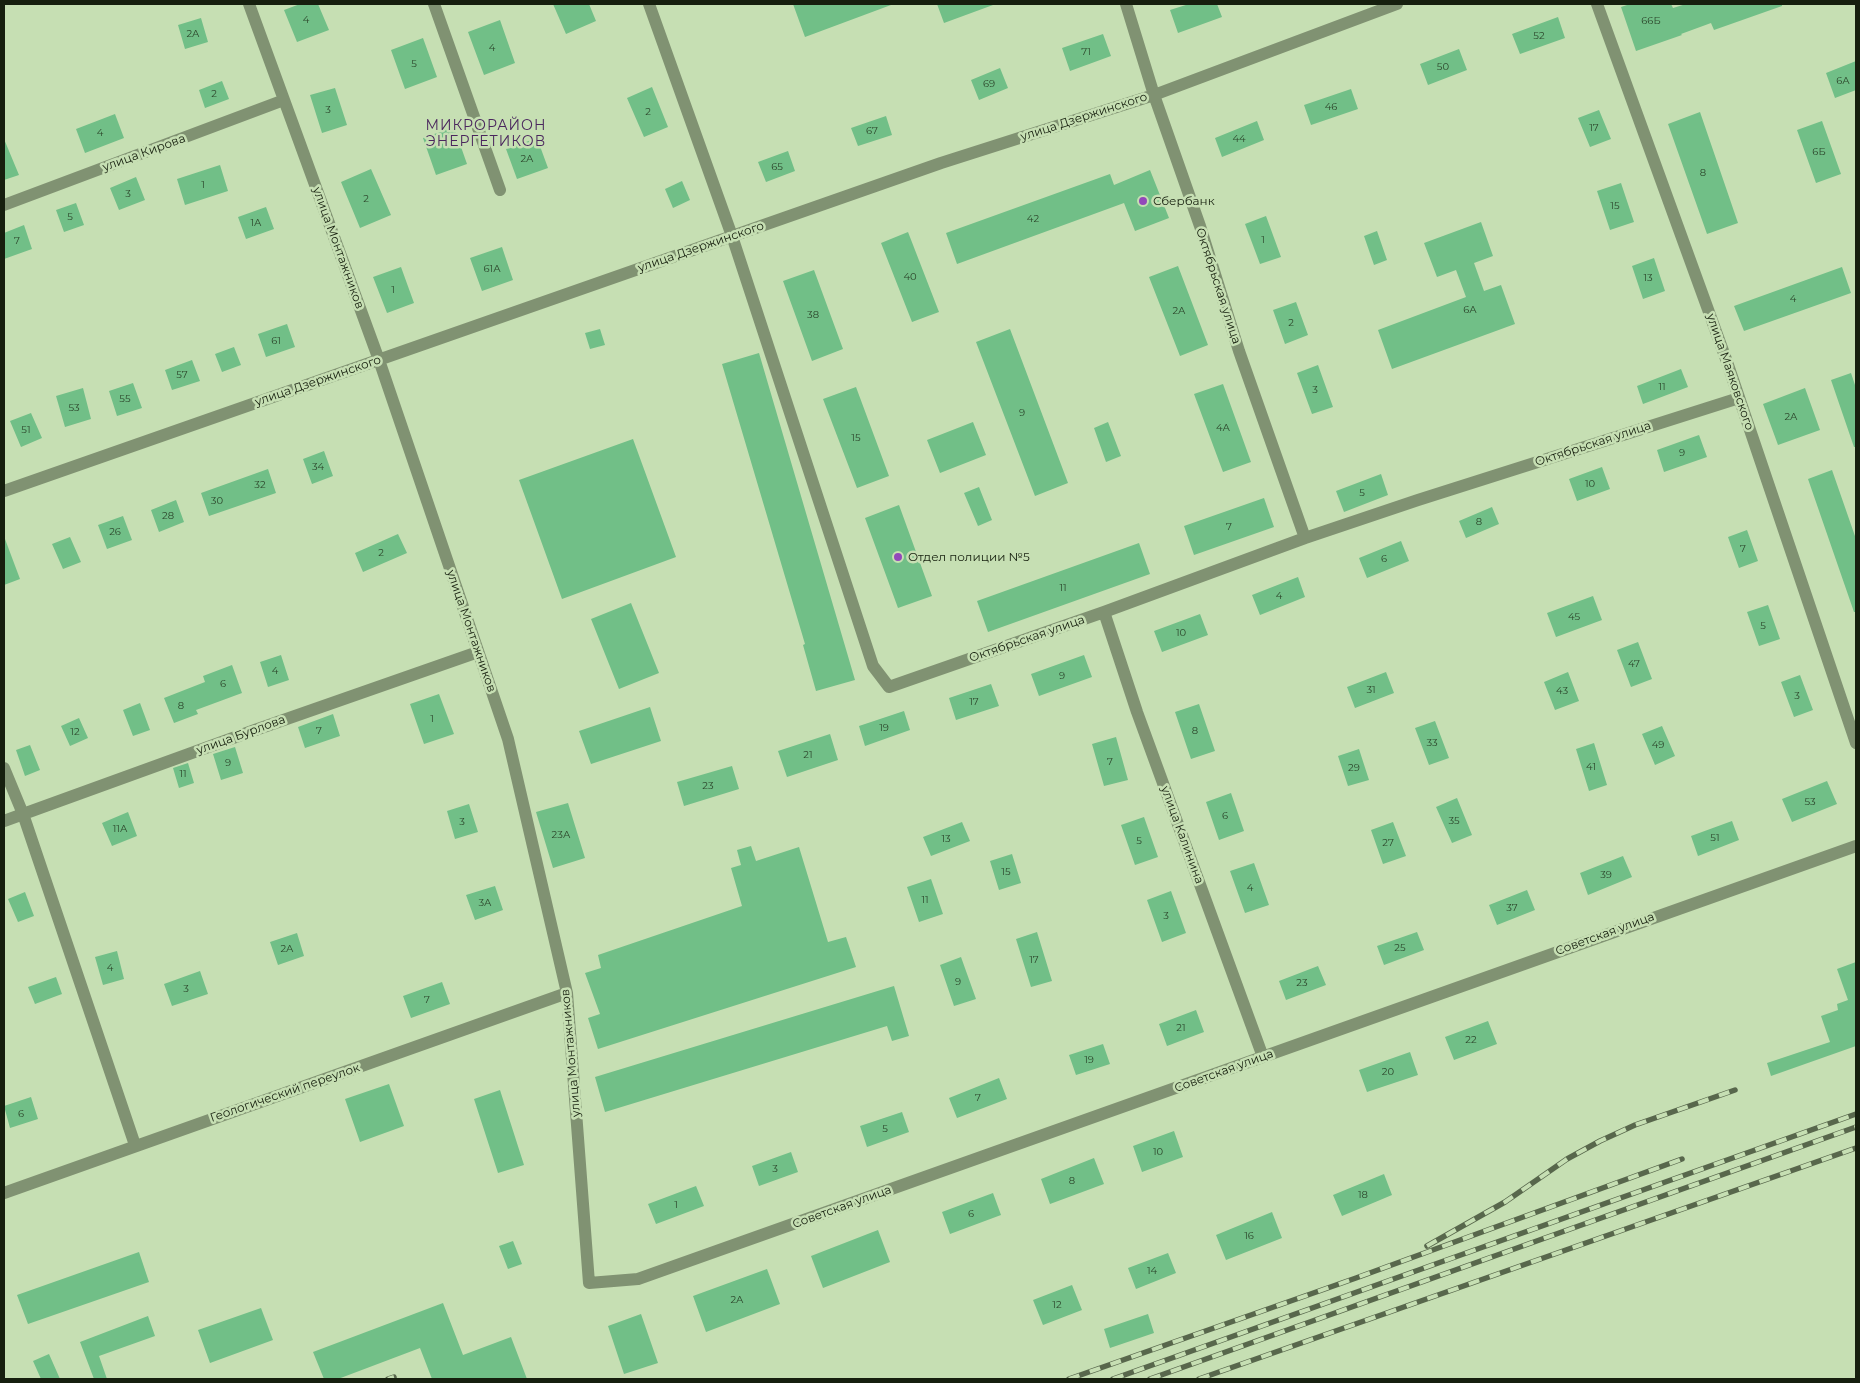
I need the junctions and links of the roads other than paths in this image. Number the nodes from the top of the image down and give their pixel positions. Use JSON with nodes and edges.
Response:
{"nodes":[{"id":1,"x":249,"y":4,"type":"edge"},
{"id":2,"x":434,"y":4,"type":"edge"},
{"id":3,"x":649,"y":4,"type":"edge"},
{"id":4,"x":1126,"y":4,"type":"edge"},
{"id":5,"x":1397,"y":4,"type":"edge"},
{"id":6,"x":1597,"y":4,"type":"edge"},
{"id":7,"x":1154,"y":95,"type":"junction"},
{"id":8,"x":284,"y":100,"type":"junction"},
{"id":9,"x":500,"y":190,"type":"dead end"},
{"id":10,"x":4,"y":205,"type":"edge"},
{"id":11,"x":732,"y":236,"type":"junction"},
{"id":12,"x":379,"y":360,"type":"junction"},
{"id":13,"x":1739,"y":398,"type":"junction"},
{"id":14,"x":4,"y":491,"type":"edge"},
{"id":15,"x":1304,"y":538,"type":"junction"},
{"id":16,"x":1104,"y":612,"type":"junction"},
{"id":17,"x":478,"y":652,"type":"junction"},
{"id":18,"x":1856,"y":743,"type":"edge"},
{"id":19,"x":4,"y":768,"type":"edge"},
{"id":20,"x":23,"y":814,"type":"junction"},
{"id":21,"x":4,"y":821,"type":"edge"},
{"id":22,"x":1856,"y":846,"type":"edge"},
{"id":23,"x":567,"y":993,"type":"junction"},
{"id":24,"x":1263,"y":1057,"type":"junction"},
{"id":25,"x":135,"y":1146,"type":"junction"},
{"id":26,"x":4,"y":1193,"type":"edge"},
{"id":27,"x":589,"y":1283,"type":"joint"}],
"edges":[{"from":1,"to":8,"type":"street","name":"улица Монтажников"},
{"from":2,"to":9,"type":"street"},
{"from":3,"to":11,"type":"street"},
{"from":4,"to":7,"type":"street","name":"Октябрьская улица"},
{"from":5,"to":7,"type":"street","name":"улица Дзержинского"},
{"from":6,"to":13,"type":"street","name":"улица Маяковского"},
{"from":7,"to":11,"type":"street","name":"улица Дзержинского"},
{"from":7,"to":15,"type":"street","name":"Октябрьская улица"},
{"from":8,"to":10,"type":"street","name":"улица Кирова"},
{"from":8,"to":12,"type":"street","name":"улица Монтажников"},
{"from":11,"to":12,"type":"street","name":"улица Дзержинского"},
{"from":11,"to":16,"type":"street","name":"Октябрьская улица"},
{"from":12,"to":14,"type":"street","name":"улица Дзержинского"},
{"from":12,"to":17,"type":"street","name":"улица Монтажников"},
{"from":13,"to":15,"type":"street","name":"Октябрьская улица"},
{"from":13,"to":18,"type":"street","name":"улица Маяковского"},
{"from":15,"to":16,"type":"street","name":"Октябрьская улица"},
{"from":16,"to":24,"type":"street","name":"улица Калинина"},
{"from":17,"to":20,"type":"street","name":"улица Бурлова"},
{"from":17,"to":23,"type":"street","name":"улица Монтажников"},
{"from":19,"to":20,"type":"street"},
{"from":20,"to":21,"type":"street","name":"улица Бурлова"},
{"from":20,"to":25,"type":"street"},
{"from":22,"to":24,"type":"street","name":"Советская улица"},
{"from":23,"to":25,"type":"street","name":"Геологический переулок"},
{"from":23,"to":27,"type":"street","name":"улица Монтажников"},
{"from":24,"to":27,"type":"street","name":"Советская улица"},
{"from":25,"to":26,"type":"street","name":"Геологический переулок"}]}
